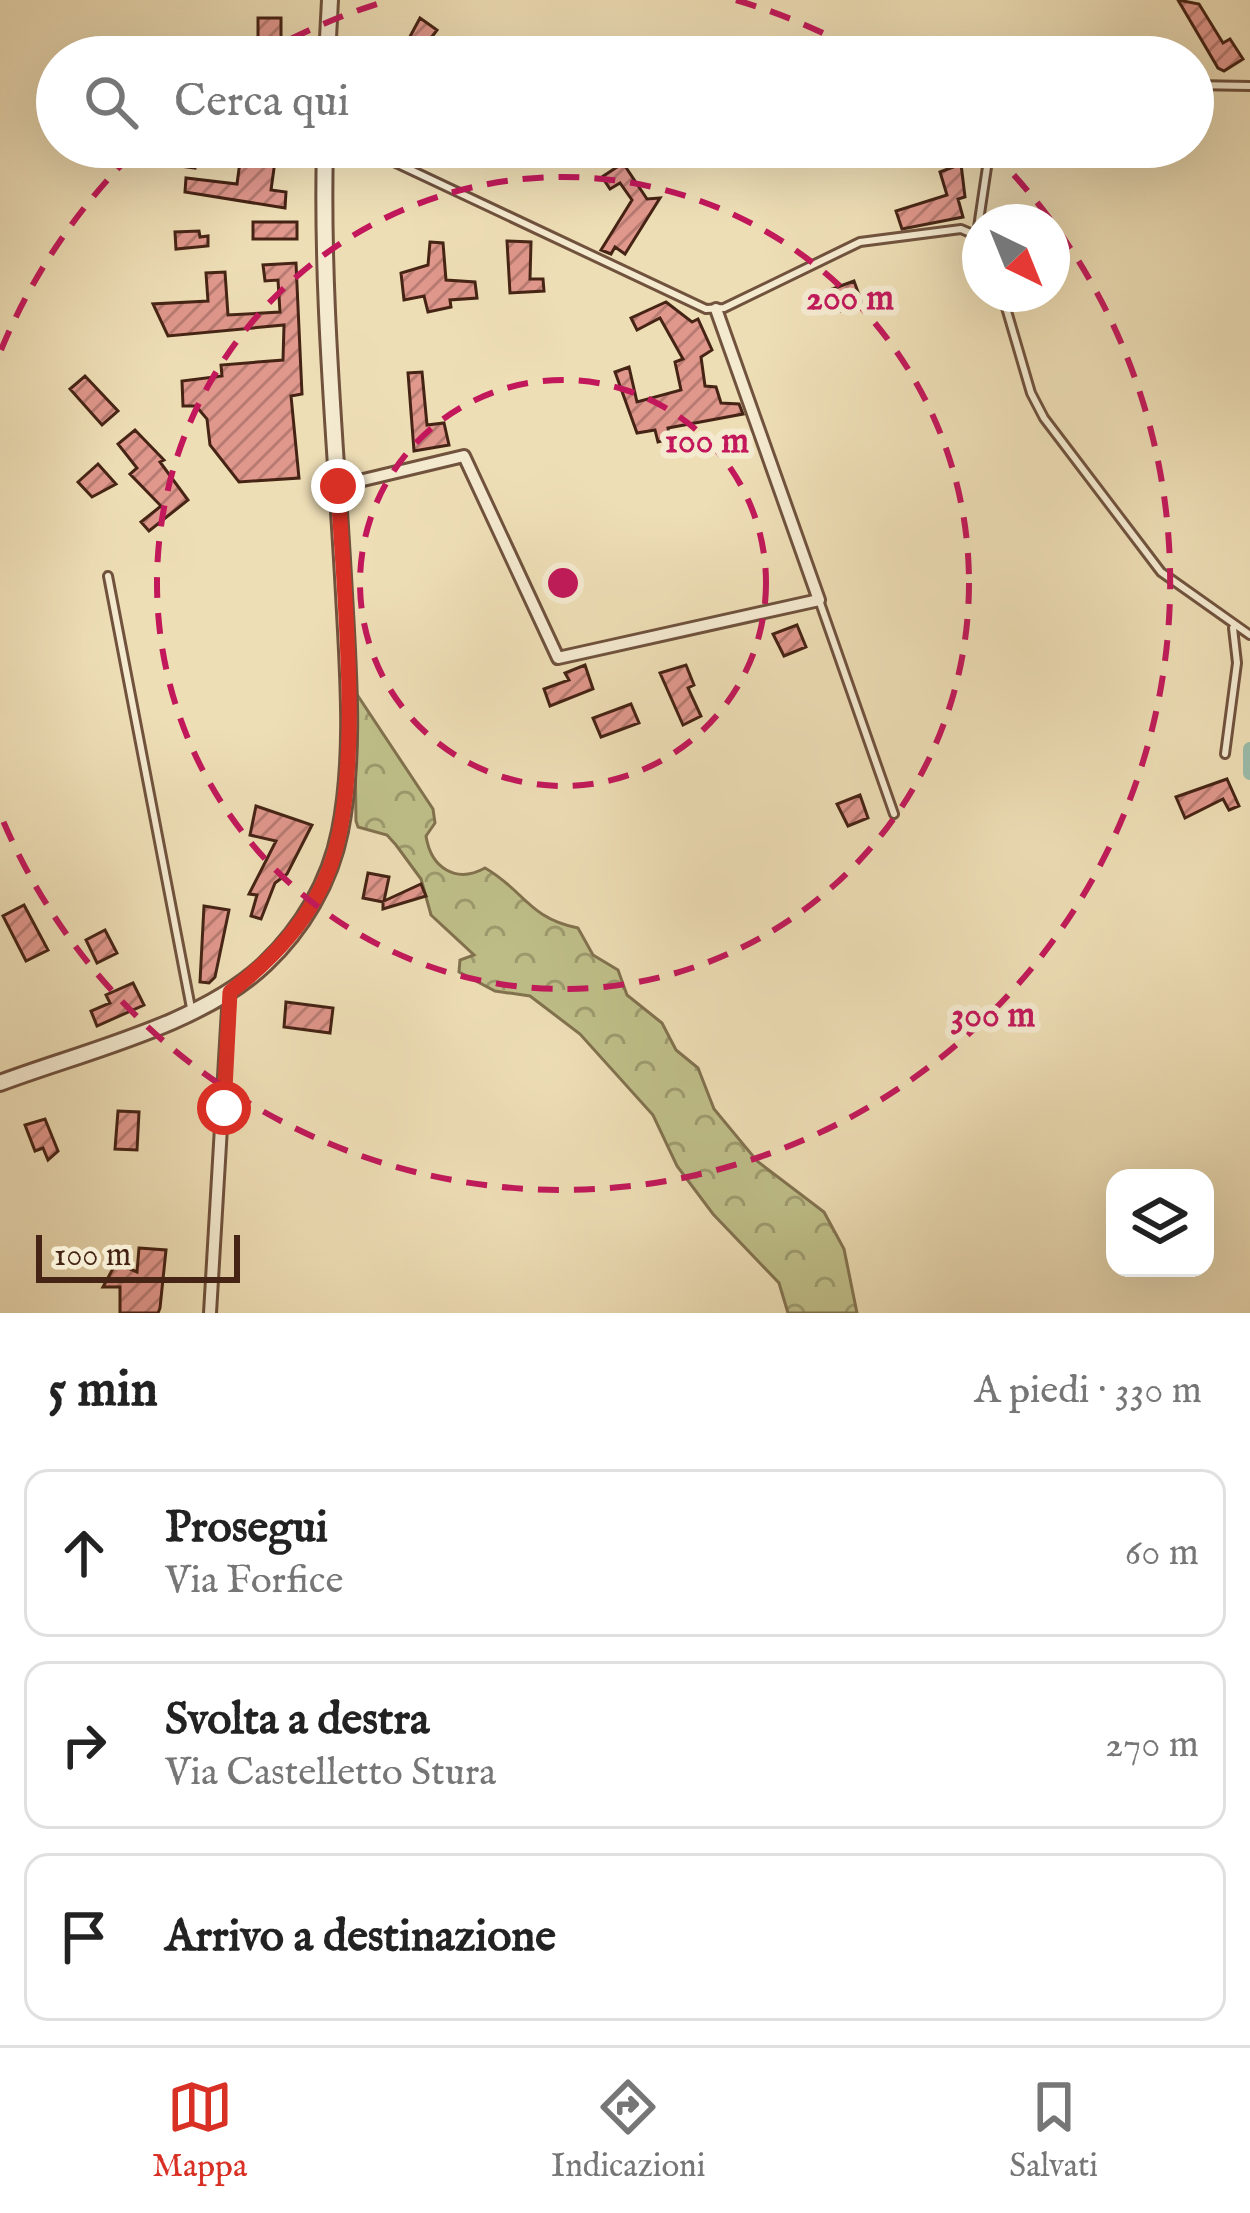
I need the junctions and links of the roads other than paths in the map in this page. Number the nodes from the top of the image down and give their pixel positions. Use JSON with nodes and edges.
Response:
{"nodes":[{"id":1,"x":330,"y":0,"type":"edge"},
{"id":2,"x":328,"y":36,"type":"edge"},
{"id":3,"x":1214,"y":85,"type":"edge"},
{"id":4,"x":1250,"y":86,"type":"edge"},
{"id":5,"x":325,"y":168,"type":"edge"},
{"id":6,"x":408,"y":168,"type":"edge"},
{"id":7,"x":987,"y":168,"type":"edge"},
{"id":8,"x":983,"y":204,"type":"edge"},
{"id":9,"x":962,"y":229,"type":"edge"},
{"id":10,"x":716,"y":309,"type":"junction"},
{"id":11,"x":1007,"y":312,"type":"edge"},
{"id":12,"x":338,"y":486,"type":"junction"},
{"id":13,"x":108,"y":576,"type":"dead end"},
{"id":14,"x":819,"y":600,"type":"junction"},
{"id":15,"x":1233,"y":628,"type":"junction"},
{"id":16,"x":1250,"y":635,"type":"edge"},
{"id":17,"x":1225,"y":754,"type":"dead end"},
{"id":18,"x":894,"y":814,"type":"dead end"},
{"id":19,"x":230,"y":992,"type":"junction"},
{"id":20,"x":192,"y":1011,"type":"junction"},
{"id":21,"x":0,"y":1083,"type":"edge"},
{"id":22,"x":210,"y":1313,"type":"edge"}],
"edges":[{"from":1,"to":2,"type":"street"},
{"from":3,"to":4,"type":"lane"},
{"from":5,"to":12,"type":"street"},
{"from":6,"to":10,"type":"lane"},
{"from":7,"to":8,"type":"lane"},
{"from":9,"to":10,"type":"lane"},
{"from":10,"to":14,"type":"street"},
{"from":11,"to":15,"type":"lane"},
{"from":12,"to":14,"type":"street"},
{"from":12,"to":19,"type":"street"},
{"from":13,"to":20,"type":"lane"},
{"from":14,"to":18,"type":"lane"},
{"from":15,"to":16,"type":"lane"},
{"from":15,"to":17,"type":"lane"},
{"from":19,"to":20,"type":"street"},
{"from":19,"to":22,"type":"street"},
{"from":20,"to":21,"type":"street"}]}
